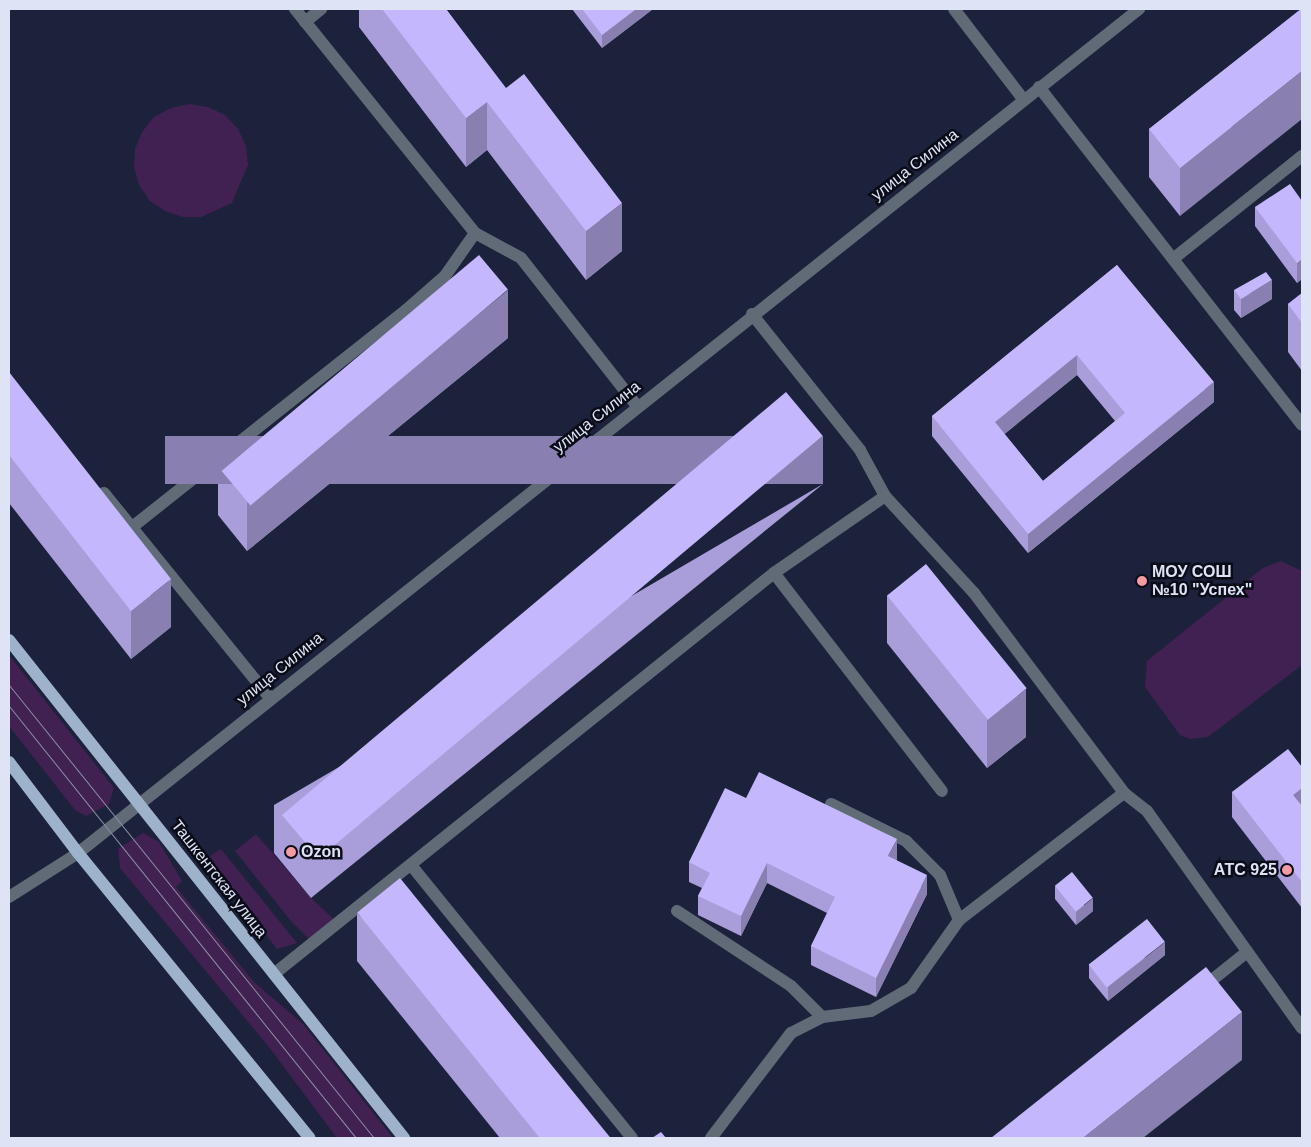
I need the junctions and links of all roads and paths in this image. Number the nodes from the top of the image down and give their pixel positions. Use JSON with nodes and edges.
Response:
{"nodes":[{"id":1,"x":295,"y":9,"type":"edge"},
{"id":2,"x":321,"y":9,"type":"edge"},
{"id":3,"x":954,"y":9,"type":"edge"},
{"id":4,"x":1140,"y":9,"type":"edge"},
{"id":5,"x":305,"y":22,"type":"junction"},
{"id":6,"x":1039,"y":86,"type":"junction"},
{"id":7,"x":1023,"y":100,"type":"junction"},
{"id":8,"x":1302,"y":156,"type":"edge"},
{"id":9,"x":475,"y":233,"type":"junction"},
{"id":10,"x":1173,"y":259,"type":"junction"},
{"id":11,"x":752,"y":314,"type":"junction"},
{"id":12,"x":637,"y":406,"type":"junction"},
{"id":13,"x":1302,"y":425,"type":"edge"},
{"id":14,"x":96,"y":484,"type":"edge"},
{"id":15,"x":885,"y":496,"type":"junction"},
{"id":16,"x":132,"y":528,"type":"junction"},
{"id":17,"x":774,"y":573,"type":"junction"},
{"id":18,"x":9,"y":640,"type":"edge"},
{"id":19,"x":270,"y":698,"type":"junction"},
{"id":20,"x":9,"y":762,"type":"edge"},
{"id":21,"x":942,"y":791,"type":"dead end"},
{"id":22,"x":1124,"y":793,"type":"junction"},
{"id":23,"x":138,"y":802,"type":"junction"},
{"id":24,"x":831,"y":804,"type":"dead end"},
{"id":25,"x":78,"y":853,"type":"junction"},
{"id":26,"x":411,"y":865,"type":"junction"},
{"id":27,"x":9,"y":897,"type":"edge"},
{"id":28,"x":677,"y":911,"type":"dead end"},
{"id":29,"x":959,"y":920,"type":"junction"},
{"id":30,"x":1247,"y":952,"type":"junction"},
{"id":31,"x":274,"y":974,"type":"junction"},
{"id":32,"x":1192,"y":996,"type":"edge"},
{"id":33,"x":822,"y":1017,"type":"junction"},
{"id":34,"x":1302,"y":1028,"type":"edge"},
{"id":35,"x":310,"y":1138,"type":"edge"},
{"id":36,"x":404,"y":1138,"type":"edge"},
{"id":37,"x":632,"y":1138,"type":"edge"},
{"id":38,"x":710,"y":1138,"type":"edge"}],
"edges":[{"from":1,"to":5,"type":"street"},
{"from":2,"to":5,"type":"street"},
{"from":3,"to":7,"type":"street"},
{"from":4,"to":6,"type":"street","name":"улица Силина"},
{"from":5,"to":9,"type":"street"},
{"from":6,"to":7,"type":"street","name":"улица Силина"},
{"from":6,"to":10,"type":"street"},
{"from":7,"to":11,"type":"street","name":"улица Силина"},
{"from":8,"to":10,"type":"street"},
{"from":9,"to":12,"type":"street"},
{"from":9,"to":16,"type":"street"},
{"from":10,"to":13,"type":"street"},
{"from":11,"to":12,"type":"street","name":"улица Силина"},
{"from":11,"to":15,"type":"street"},
{"from":12,"to":19,"type":"street","name":"улица Силина"},
{"from":14,"to":16,"type":"street"},
{"from":15,"to":17,"type":"street"},
{"from":15,"to":22,"type":"street"},
{"from":16,"to":19,"type":"street"},
{"from":17,"to":21,"type":"street"},
{"from":17,"to":26,"type":"street"},
{"from":18,"to":23,"type":"main road","name":"Ташкентская улица"},
{"from":19,"to":23,"type":"street","name":"улица Силина"},
{"from":20,"to":25,"type":"main road"},
{"from":22,"to":29,"type":"street"},
{"from":22,"to":30,"type":"street"},
{"from":23,"to":25,"type":"street","name":"улица Силина"},
{"from":23,"to":31,"type":"main road","name":"Ташкентская улица"},
{"from":24,"to":29,"type":"street"},
{"from":25,"to":27,"type":"street","name":"улица Силина"},
{"from":25,"to":35,"type":"main road"},
{"from":26,"to":31,"type":"street"},
{"from":26,"to":37,"type":"street"},
{"from":28,"to":33,"type":"street"},
{"from":29,"to":33,"type":"street"},
{"from":30,"to":32,"type":"street"},
{"from":30,"to":34,"type":"street"},
{"from":31,"to":36,"type":"main road","name":"Ташкентская улица"},
{"from":33,"to":38,"type":"street"}]}
